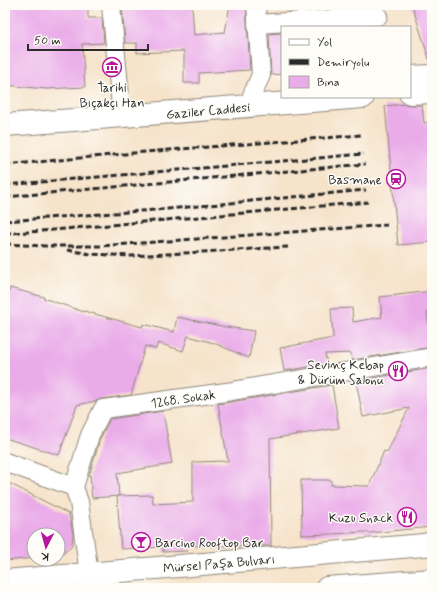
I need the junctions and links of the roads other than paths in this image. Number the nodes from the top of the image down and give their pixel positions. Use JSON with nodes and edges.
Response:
{"nodes":[{"id":1,"x":111,"y":5,"type":"edge"},
{"id":2,"x":256,"y":5,"type":"edge"},
{"id":3,"x":378,"y":16,"type":"edge"},
{"id":4,"x":257,"y":24,"type":"junction"},
{"id":5,"x":432,"y":76,"type":"edge"},
{"id":6,"x":411,"y":77,"type":"edge"},
{"id":7,"x":281,"y":91,"type":"edge"},
{"id":8,"x":432,"y":92,"type":"edge"},
{"id":9,"x":411,"y":93,"type":"edge"},
{"id":10,"x":252,"y":95,"type":"junction"},
{"id":11,"x":350,"y":98,"type":"edge"},
{"id":12,"x":121,"y":106,"type":"junction"},
{"id":13,"x":5,"y":112,"type":"edge"},
{"id":14,"x":5,"y":125,"type":"edge"},
{"id":15,"x":432,"y":357,"type":"edge"},
{"id":16,"x":5,"y":462,"type":"edge"},
{"id":17,"x":74,"y":486,"type":"junction"},
{"id":18,"x":432,"y":543,"type":"edge"},
{"id":19,"x":89,"y":574,"type":"junction"},
{"id":20,"x":432,"y":580,"type":"edge"},
{"id":21,"x":5,"y":581,"type":"edge"},
{"id":22,"x":327,"y":588,"type":"edge"}],
"edges":[{"from":1,"to":12,"type":"street"},
{"from":2,"to":4,"type":"street"},
{"from":3,"to":4,"type":"street"},
{"from":4,"to":10,"type":"street"},
{"from":5,"to":6,"type":"main road"},
{"from":7,"to":10,"type":"main road","name":"Gaziler Caddesi"},
{"from":8,"to":9,"type":"main road"},
{"from":10,"to":12,"type":"main road","name":"Gaziler Caddesi"},
{"from":11,"to":14,"type":"main road","name":"Gaziler Caddesi"},
{"from":12,"to":13,"type":"main road","name":"Gaziler Caddesi"},
{"from":15,"to":17,"type":"street","name":"1268. Sokak"},
{"from":16,"to":17,"type":"street"},
{"from":17,"to":19,"type":"street"},
{"from":18,"to":19,"type":"main road","name":"Mürsel Paşa Bulvarı"},
{"from":19,"to":21,"type":"main road","name":"Mürsel Paşa Bulvarı"},
{"from":20,"to":22,"type":"main road"}]}
